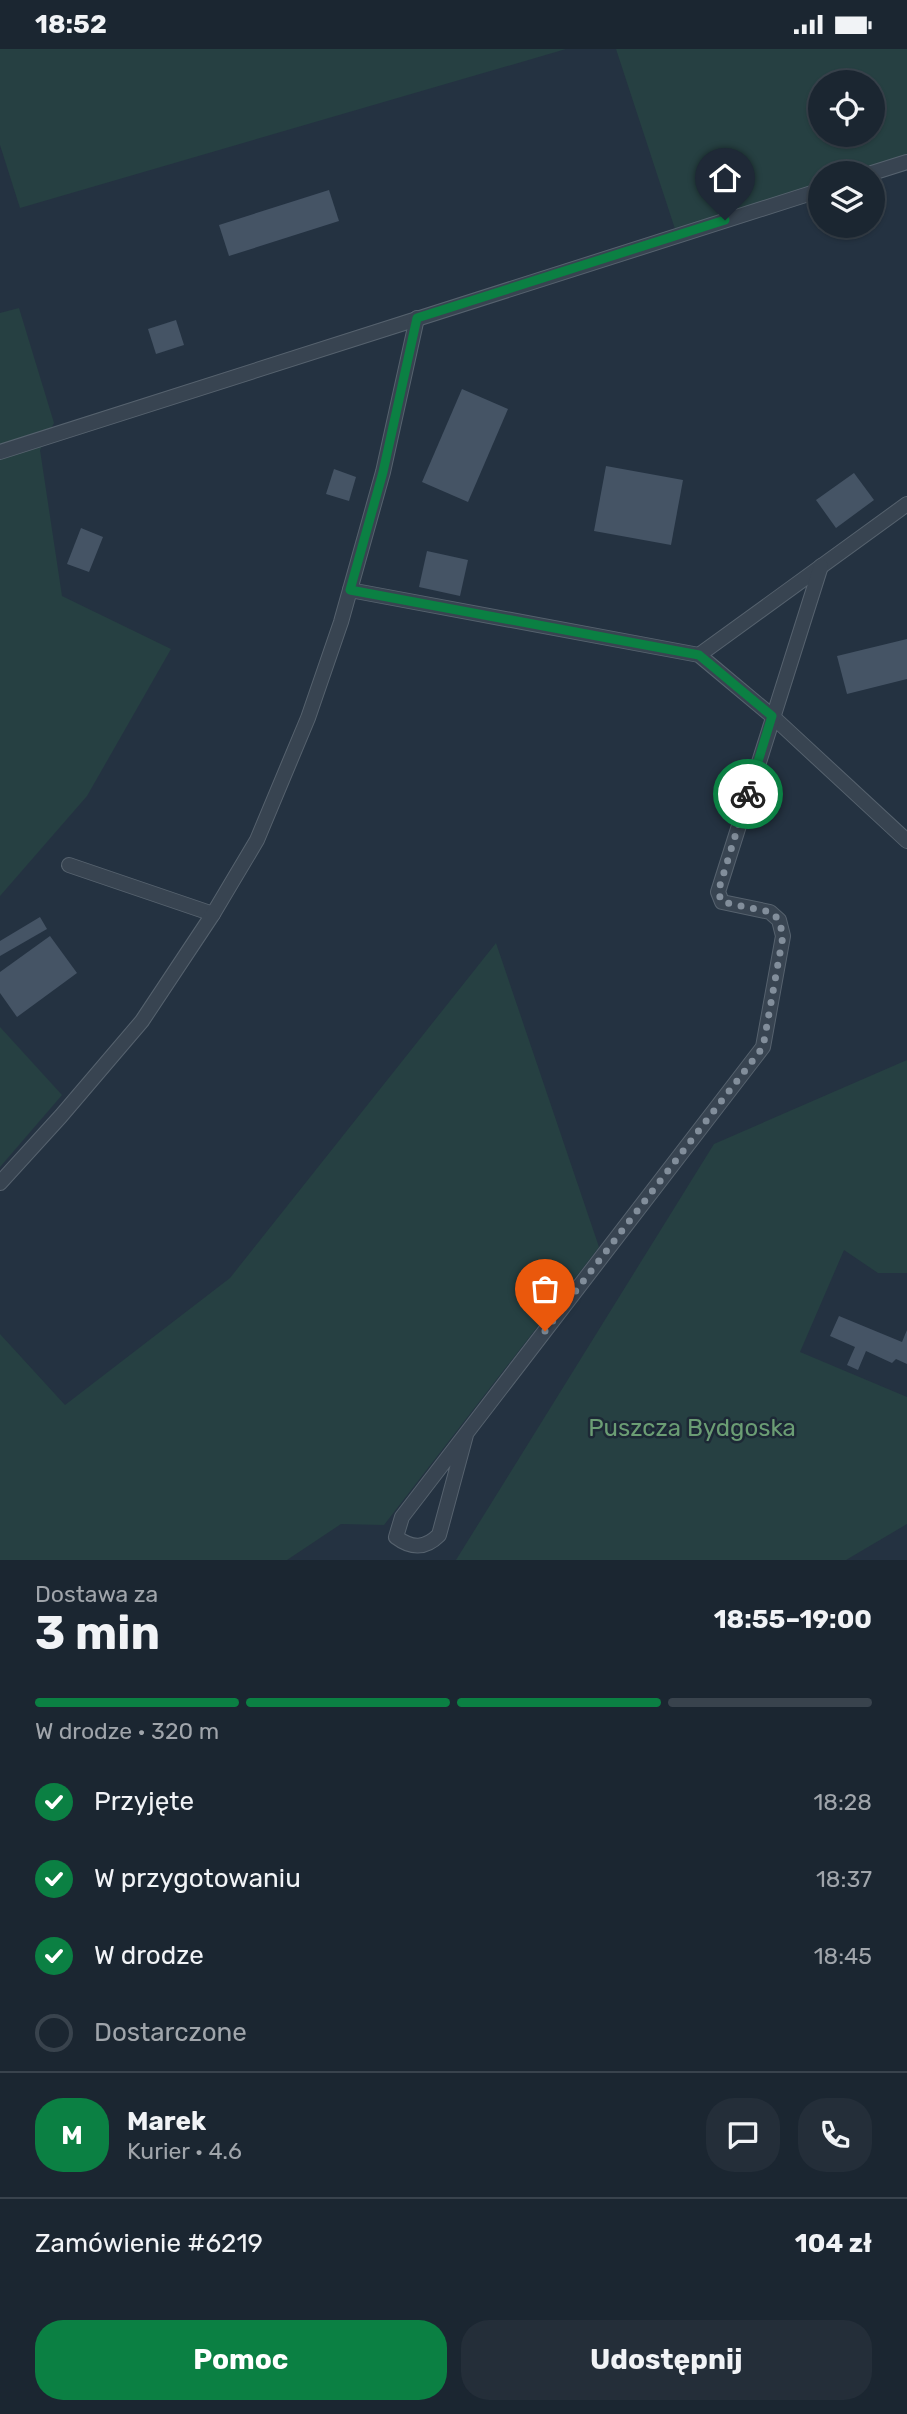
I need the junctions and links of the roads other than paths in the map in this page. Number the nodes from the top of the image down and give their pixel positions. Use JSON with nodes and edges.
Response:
{"nodes":[{"id":1,"x":907,"y":162,"type":"edge"},
{"id":2,"x":885,"y":169,"type":"edge"},
{"id":3,"x":808,"y":194,"type":"edge"},
{"id":4,"x":417,"y":318,"type":"junction"},
{"id":5,"x":0,"y":452,"type":"edge"},
{"id":6,"x":907,"y":504,"type":"edge"},
{"id":7,"x":821,"y":566,"type":"junction"},
{"id":8,"x":350,"y":590,"type":"junction"},
{"id":9,"x":699,"y":655,"type":"junction"},
{"id":10,"x":772,"y":716,"type":"junction"},
{"id":11,"x":907,"y":841,"type":"edge"},
{"id":12,"x":69,"y":866,"type":"dead end"},
{"id":13,"x":213,"y":914,"type":"junction"},
{"id":14,"x":0,"y":1182,"type":"edge"},
{"id":15,"x":466,"y":1435,"type":"junction"}],
"edges":[{"from":1,"to":2,"type":"lane"},
{"from":3,"to":4,"type":"lane"},
{"from":4,"to":5,"type":"lane"},
{"from":4,"to":8,"type":"lane"},
{"from":6,"to":7,"type":"lane"},
{"from":7,"to":9,"type":"lane"},
{"from":7,"to":10,"type":"lane"},
{"from":8,"to":9,"type":"lane"},
{"from":8,"to":13,"type":"lane"},
{"from":9,"to":10,"type":"lane"},
{"from":10,"to":11,"type":"lane"},
{"from":10,"to":15,"type":"lane"},
{"from":12,"to":13,"type":"lane"},
{"from":13,"to":14,"type":"lane"},
{"from":15,"to":15,"type":"lane"}]}
